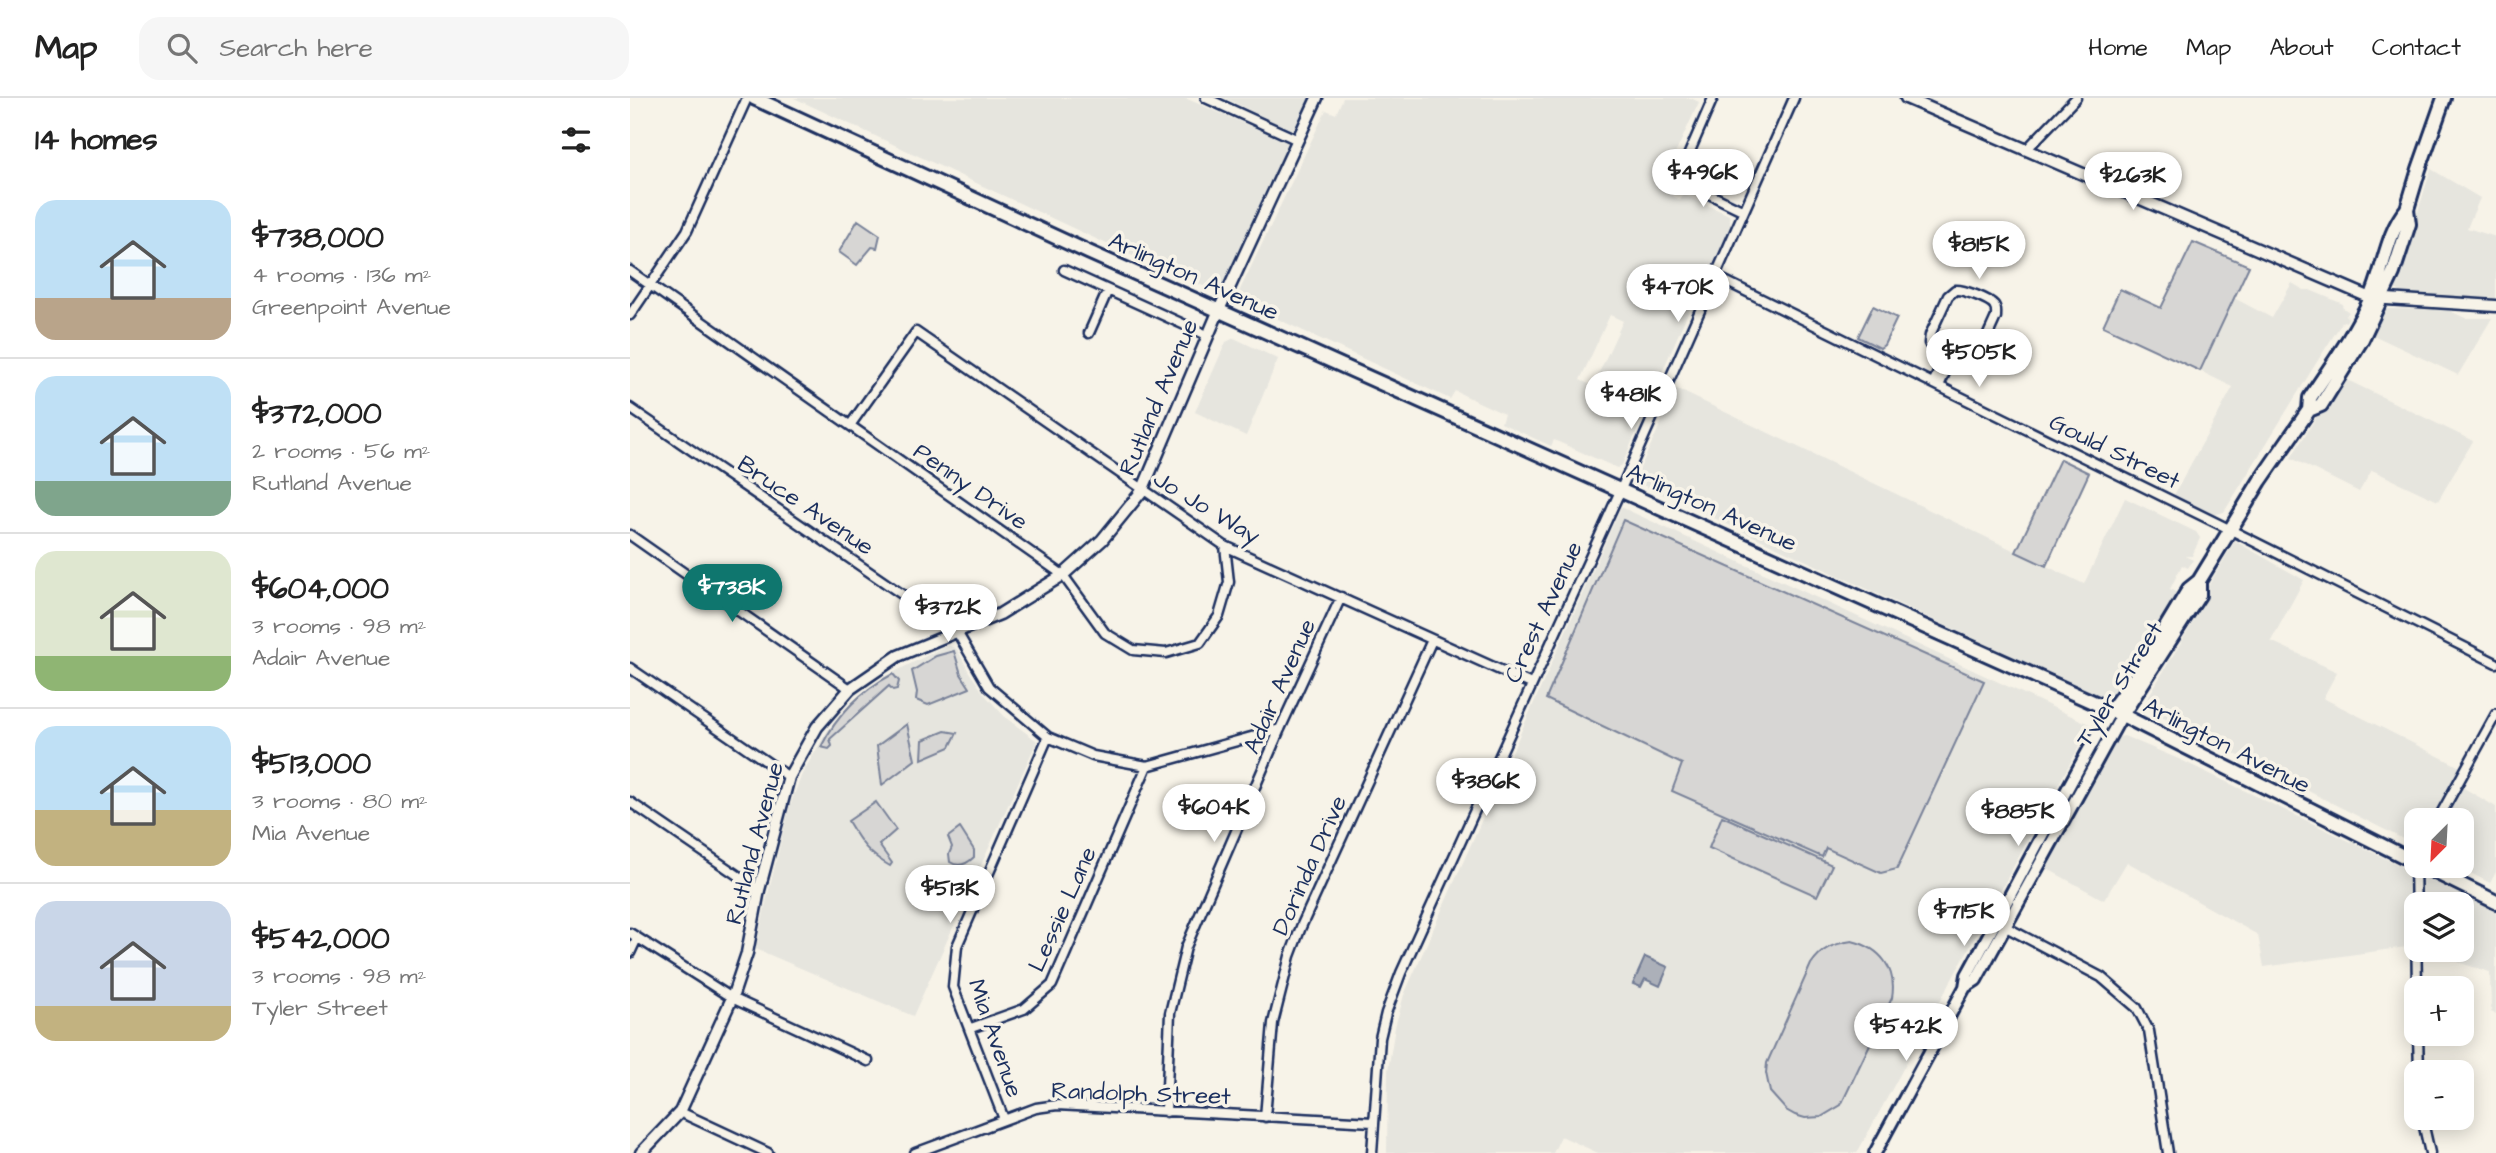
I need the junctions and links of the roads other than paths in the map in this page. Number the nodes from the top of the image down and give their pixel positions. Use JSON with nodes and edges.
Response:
{"nodes":[{"id":1,"x":747,"y":98,"type":"edge"},
{"id":2,"x":754,"y":98,"type":"edge"},
{"id":3,"x":1206,"y":98,"type":"edge"},
{"id":4,"x":1317,"y":98,"type":"edge"},
{"id":5,"x":1713,"y":98,"type":"edge"},
{"id":6,"x":1794,"y":98,"type":"edge"},
{"id":7,"x":1906,"y":98,"type":"edge"},
{"id":8,"x":2076,"y":98,"type":"edge"},
{"id":9,"x":2444,"y":98,"type":"edge"},
{"id":10,"x":1298,"y":140,"type":"junction"},
{"id":11,"x":2027,"y":149,"type":"junction"},
{"id":12,"x":1744,"y":211,"type":"junction"},
{"id":13,"x":1064,"y":270,"type":"dead end"},
{"id":14,"x":630,"y":271,"type":"edge"},
{"id":15,"x":1715,"y":275,"type":"junction"},
{"id":16,"x":651,"y":286,"type":"junction"},
{"id":17,"x":1108,"y":290,"type":"junction"},
{"id":18,"x":2377,"y":298,"type":"junction"},
{"id":19,"x":2496,"y":306,"type":"edge"},
{"id":20,"x":1219,"y":310,"type":"junction"},
{"id":21,"x":630,"y":316,"type":"edge"},
{"id":22,"x":1089,"y":333,"type":"dead end"},
{"id":23,"x":1207,"y":335,"type":"junction"},
{"id":24,"x":1948,"y":358,"type":"junction"},
{"id":25,"x":1936,"y":384,"type":"junction"},
{"id":26,"x":630,"y":408,"type":"edge"},
{"id":27,"x":851,"y":424,"type":"junction"},
{"id":28,"x":1621,"y":489,"type":"junction"},
{"id":29,"x":1142,"y":491,"type":"junction"},
{"id":30,"x":2230,"y":529,"type":"junction"},
{"id":31,"x":630,"y":535,"type":"edge"},
{"id":32,"x":1225,"y":547,"type":"junction"},
{"id":33,"x":1063,"y":575,"type":"junction"},
{"id":34,"x":1341,"y":597,"type":"junction"},
{"id":35,"x":957,"y":632,"type":"junction"},
{"id":36,"x":1432,"y":640,"type":"junction"},
{"id":37,"x":2496,"y":663,"type":"edge"},
{"id":38,"x":630,"y":668,"type":"edge"},
{"id":39,"x":1531,"y":684,"type":"junction"},
{"id":40,"x":850,"y":689,"type":"junction"},
{"id":41,"x":2117,"y":713,"type":"junction"},
{"id":42,"x":2496,"y":714,"type":"edge"},
{"id":43,"x":1280,"y":729,"type":"junction"},
{"id":44,"x":1048,"y":737,"type":"junction"},
{"id":45,"x":1147,"y":766,"type":"junction"},
{"id":46,"x":789,"y":777,"type":"junction"},
{"id":47,"x":630,"y":802,"type":"edge"},
{"id":48,"x":2444,"y":808,"type":"edge"},
{"id":49,"x":2404,"y":855,"type":"edge"},
{"id":50,"x":2418,"y":878,"type":"edge"},
{"id":51,"x":2449,"y":878,"type":"edge"},
{"id":52,"x":759,"y":890,"type":"junction"},
{"id":53,"x":2496,"y":902,"type":"edge"},
{"id":54,"x":2001,"y":924,"type":"junction"},
{"id":55,"x":634,"y":936,"type":"edge"},
{"id":56,"x":630,"y":953,"type":"edge"},
{"id":57,"x":2417,"y":976,"type":"edge"},
{"id":58,"x":732,"y":998,"type":"junction"},
{"id":59,"x":971,"y":1028,"type":"junction"},
{"id":60,"x":869,"y":1061,"type":"dead end"},
{"id":61,"x":680,"y":1112,"type":"junction"},
{"id":62,"x":1166,"y":1112,"type":"junction"},
{"id":63,"x":1265,"y":1117,"type":"junction"},
{"id":64,"x":1004,"y":1119,"type":"junction"},
{"id":65,"x":1373,"y":1122,"type":"junction"},
{"id":66,"x":2425,"y":1130,"type":"edge"},
{"id":67,"x":641,"y":1153,"type":"edge"},
{"id":68,"x":768,"y":1153,"type":"edge"},
{"id":69,"x":915,"y":1153,"type":"edge"},
{"id":70,"x":1372,"y":1153,"type":"edge"},
{"id":71,"x":1875,"y":1153,"type":"edge"},
{"id":72,"x":2168,"y":1153,"type":"edge"},
{"id":73,"x":2430,"y":1153,"type":"edge"}],
"edges":[{"from":1,"to":16,"type":"street"},
{"from":2,"to":20,"type":"main road","name":"Arlington Avenue"},
{"from":3,"to":10,"type":"street"},
{"from":4,"to":10,"type":"street","name":"Rutland Avenue"},
{"from":5,"to":12,"type":"street"},
{"from":6,"to":12,"type":"street","name":"Crest Avenue"},
{"from":7,"to":11,"type":"street"},
{"from":8,"to":11,"type":"street"},
{"from":9,"to":18,"type":"main road","name":"Tyler Street"},
{"from":10,"to":20,"type":"street","name":"Rutland Avenue"},
{"from":11,"to":18,"type":"street"},
{"from":12,"to":15,"type":"street","name":"Crest Avenue"},
{"from":13,"to":17,"type":"street"},
{"from":14,"to":16,"type":"street","name":"Penny Drive"},
{"from":15,"to":25,"type":"street","name":"Gould Street"},
{"from":15,"to":28,"type":"street","name":"Crest Avenue"},
{"from":16,"to":21,"type":"street"},
{"from":16,"to":27,"type":"street","name":"Penny Drive"},
{"from":17,"to":22,"type":"street"},
{"from":17,"to":23,"type":"street"},
{"from":18,"to":19,"type":"street"},
{"from":18,"to":30,"type":"main road","name":"Tyler Street"},
{"from":20,"to":23,"type":"street","name":"Rutland Avenue"},
{"from":20,"to":28,"type":"main road","name":"Arlington Avenue"},
{"from":23,"to":29,"type":"street","name":"Rutland Avenue"},
{"from":24,"to":24,"type":"street"},
{"from":24,"to":25,"type":"street"},
{"from":25,"to":30,"type":"street","name":"Gould Street"},
{"from":26,"to":35,"type":"street","name":"Bruce Avenue"},
{"from":27,"to":29,"type":"street","name":"Jo Jo Way"},
{"from":27,"to":33,"type":"street","name":"Penny Drive"},
{"from":28,"to":39,"type":"street","name":"Crest Avenue"},
{"from":28,"to":41,"type":"main road","name":"Arlington Avenue"},
{"from":29,"to":32,"type":"street","name":"Jo Jo Way"},
{"from":29,"to":33,"type":"street","name":"Rutland Avenue"},
{"from":30,"to":37,"type":"street","name":"Gould Street"},
{"from":30,"to":41,"type":"main road","name":"Tyler Street"},
{"from":31,"to":40,"type":"street"},
{"from":32,"to":33,"type":"street","name":"Penny Drive"},
{"from":32,"to":34,"type":"street","name":"Jo Jo Way"},
{"from":33,"to":35,"type":"street","name":"Rutland Avenue"},
{"from":34,"to":36,"type":"street","name":"Jo Jo Way"},
{"from":34,"to":43,"type":"street","name":"Adair Avenue"},
{"from":35,"to":40,"type":"street","name":"Rutland Avenue"},
{"from":35,"to":44,"type":"street","name":"Bruce Avenue"},
{"from":36,"to":39,"type":"street","name":"Jo Jo Way"},
{"from":36,"to":63,"type":"street","name":"Dorinda Drive"},
{"from":38,"to":46,"type":"street"},
{"from":39,"to":65,"type":"street","name":"Crest Avenue"},
{"from":40,"to":46,"type":"street","name":"Rutland Avenue"},
{"from":41,"to":49,"type":"main road","name":"Arlington Avenue"},
{"from":41,"to":54,"type":"main road","name":"Tyler Street"},
{"from":42,"to":48,"type":"street"},
{"from":43,"to":45,"type":"street","name":"Bruce Avenue"},
{"from":43,"to":62,"type":"street","name":"Adair Avenue"},
{"from":44,"to":45,"type":"street","name":"Bruce Avenue"},
{"from":44,"to":59,"type":"street","name":"Mia Avenue"},
{"from":45,"to":59,"type":"street","name":"Lessie Lane"},
{"from":46,"to":52,"type":"street","name":"Rutland Avenue"},
{"from":47,"to":52,"type":"street"},
{"from":50,"to":57,"type":"street"},
{"from":51,"to":53,"type":"main road","name":"Arlington Avenue"},
{"from":52,"to":58,"type":"street","name":"Rutland Avenue"},
{"from":54,"to":71,"type":"main road","name":"Tyler Street"},
{"from":54,"to":72,"type":"street"},
{"from":55,"to":56,"type":"street"},
{"from":55,"to":58,"type":"street"},
{"from":58,"to":60,"type":"street"},
{"from":58,"to":61,"type":"street","name":"Rutland Avenue"},
{"from":59,"to":64,"type":"street","name":"Mia Avenue"},
{"from":61,"to":67,"type":"street","name":"Rutland Avenue"},
{"from":61,"to":68,"type":"street"},
{"from":62,"to":63,"type":"street","name":"Randolph Street"},
{"from":62,"to":64,"type":"street","name":"Randolph Street"},
{"from":63,"to":65,"type":"street","name":"Randolph Street"},
{"from":64,"to":69,"type":"street","name":"Randolph Street"},
{"from":65,"to":70,"type":"street","name":"Crest Avenue"},
{"from":66,"to":73,"type":"street"}]}
